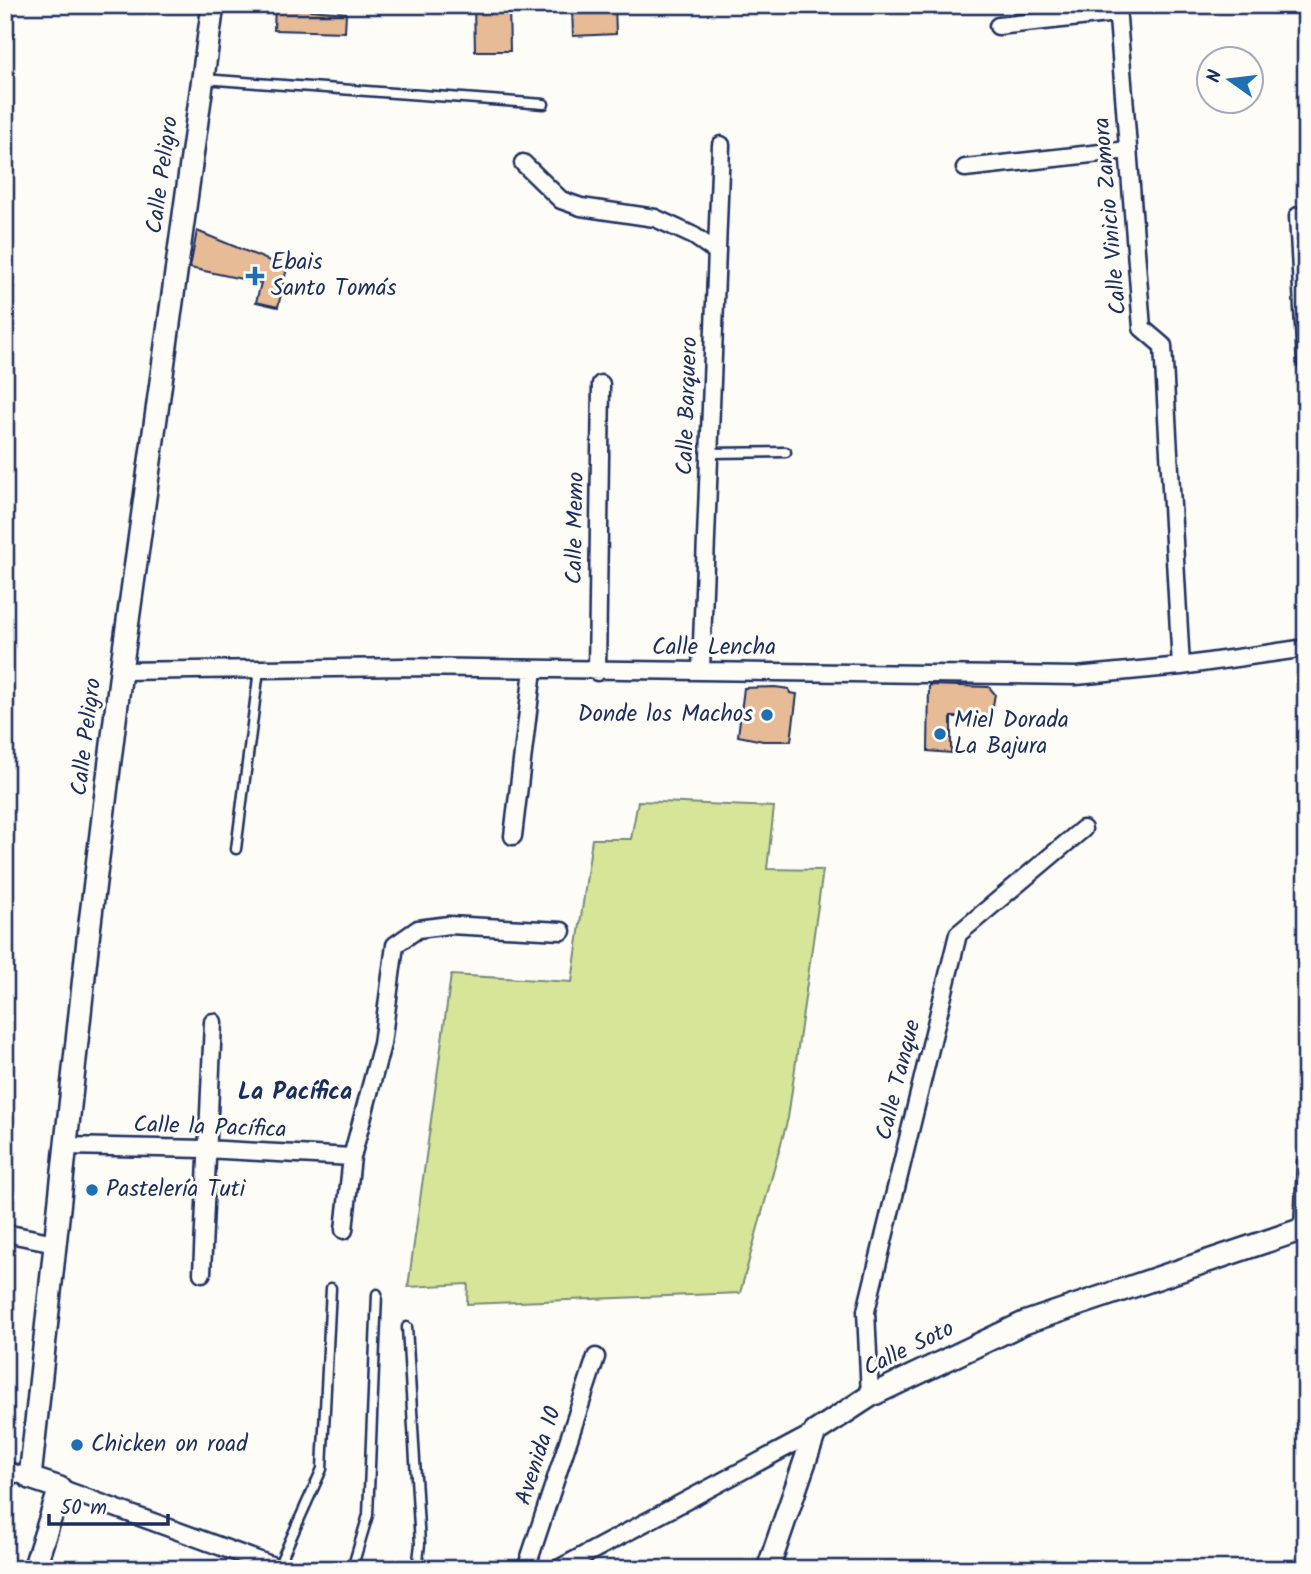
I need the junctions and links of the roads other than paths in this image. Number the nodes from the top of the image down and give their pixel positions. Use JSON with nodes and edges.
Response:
{"nodes":[{"id":1,"x":213,"y":5,"type":"edge"},
{"id":2,"x":1117,"y":9,"type":"edge"},
{"id":3,"x":998,"y":26,"type":"dead end"},
{"id":4,"x":203,"y":79,"type":"junction"},
{"id":5,"x":544,"y":104,"type":"dead end"},
{"id":6,"x":721,"y":145,"type":"dead end"},
{"id":7,"x":1128,"y":149,"type":"junction"},
{"id":8,"x":523,"y":163,"type":"dead end"},
{"id":9,"x":965,"y":168,"type":"dead end"},
{"id":10,"x":1297,"y":216,"type":"dead end"},
{"id":11,"x":717,"y":252,"type":"junction"},
{"id":12,"x":1306,"y":363,"type":"edge"},
{"id":13,"x":601,"y":384,"type":"dead end"},
{"id":14,"x":786,"y":452,"type":"dead end"},
{"id":15,"x":709,"y":453,"type":"junction"},
{"id":16,"x":1306,"y":648,"type":"edge"},
{"id":17,"x":1181,"y":666,"type":"junction"},
{"id":18,"x":701,"y":669,"type":"junction"},
{"id":19,"x":259,"y":670,"type":"junction"},
{"id":20,"x":533,"y":670,"type":"junction"},
{"id":21,"x":121,"y":671,"type":"junction"},
{"id":22,"x":597,"y":672,"type":"junction"},
{"id":23,"x":1083,"y":830,"type":"dead end"},
{"id":24,"x":513,"y":836,"type":"dead end"},
{"id":25,"x":236,"y":849,"type":"dead end"},
{"id":26,"x":562,"y":931,"type":"dead end"},
{"id":27,"x":213,"y":1022,"type":"dead end"},
{"id":28,"x":66,"y":1146,"type":"junction"},
{"id":29,"x":205,"y":1149,"type":"junction"},
{"id":30,"x":352,"y":1157,"type":"junction"},
{"id":31,"x":1306,"y":1163,"type":"edge"},
{"id":32,"x":1304,"y":1228,"type":"edge"},
{"id":33,"x":344,"y":1230,"type":"dead end"},
{"id":34,"x":5,"y":1233,"type":"edge"},
{"id":35,"x":54,"y":1243,"type":"junction"},
{"id":36,"x":202,"y":1273,"type":"dead end"},
{"id":37,"x":331,"y":1288,"type":"dead end"},
{"id":38,"x":377,"y":1294,"type":"dead end"},
{"id":39,"x":407,"y":1327,"type":"dead end"},
{"id":40,"x":596,"y":1357,"type":"dead end"},
{"id":41,"x":870,"y":1396,"type":"junction"},
{"id":42,"x":816,"y":1432,"type":"junction"},
{"id":43,"x":5,"y":1470,"type":"edge"},
{"id":44,"x":30,"y":1478,"type":"junction"},
{"id":45,"x":60,"y":1488,"type":"junction"},
{"id":46,"x":279,"y":1568,"type":"edge"},
{"id":47,"x":34,"y":1569,"type":"edge"},
{"id":48,"x":352,"y":1569,"type":"edge"},
{"id":49,"x":417,"y":1569,"type":"edge"},
{"id":50,"x":526,"y":1569,"type":"edge"},
{"id":51,"x":558,"y":1569,"type":"edge"},
{"id":52,"x":768,"y":1569,"type":"edge"}],
"edges":[{"from":1,"to":4,"type":"main road","name":"Calle Peligro"},
{"from":2,"to":3,"type":"street"},
{"from":2,"to":7,"type":"street","name":"Calle Vinicio Zamora"},
{"from":4,"to":5,"type":"lane"},
{"from":4,"to":21,"type":"main road","name":"Calle Peligro"},
{"from":6,"to":11,"type":"street","name":"Calle Barquero"},
{"from":7,"to":9,"type":"street"},
{"from":7,"to":17,"type":"street","name":"Calle Vinicio Zamora"},
{"from":8,"to":11,"type":"street"},
{"from":10,"to":12,"type":"street"},
{"from":11,"to":15,"type":"street","name":"Calle Barquero"},
{"from":13,"to":22,"type":"street","name":"Calle Memo"},
{"from":14,"to":15,"type":"lane"},
{"from":15,"to":18,"type":"street","name":"Calle Barquero"},
{"from":16,"to":17,"type":"street","name":"Calle Lencha"},
{"from":17,"to":18,"type":"street","name":"Calle Lencha"},
{"from":18,"to":22,"type":"street","name":"Calle Lencha"},
{"from":19,"to":20,"type":"street","name":"Calle Lencha"},
{"from":19,"to":21,"type":"street","name":"Calle Lencha"},
{"from":19,"to":25,"type":"lane"},
{"from":20,"to":22,"type":"street","name":"Calle Lencha"},
{"from":20,"to":24,"type":"street"},
{"from":21,"to":28,"type":"main road","name":"Calle Peligro"},
{"from":23,"to":41,"type":"street","name":"Calle Tanque"},
{"from":26,"to":30,"type":"street"},
{"from":27,"to":29,"type":"street"},
{"from":28,"to":29,"type":"street","name":"Calle la Pacífica"},
{"from":28,"to":35,"type":"main road","name":"Calle Peligro"},
{"from":29,"to":30,"type":"street","name":"Calle la Pacífica"},
{"from":29,"to":36,"type":"street"},
{"from":30,"to":33,"type":"street"},
{"from":31,"to":32,"type":"street"},
{"from":32,"to":41,"type":"main road","name":"Calle Soto"},
{"from":34,"to":35,"type":"street"},
{"from":35,"to":44,"type":"main road","name":"Calle Peligro"},
{"from":37,"to":46,"type":"lane"},
{"from":38,"to":48,"type":"lane"},
{"from":39,"to":49,"type":"lane"},
{"from":40,"to":50,"type":"street","name":"Avenida 10"},
{"from":41,"to":42,"type":"main road","name":"Calle Soto"},
{"from":42,"to":51,"type":"street","name":"Calle Soto"},
{"from":42,"to":52,"type":"main road"},
{"from":43,"to":44,"type":"street"},
{"from":44,"to":45,"type":"main road"},
{"from":45,"to":46,"type":"street"},
{"from":45,"to":47,"type":"main road"}]}
